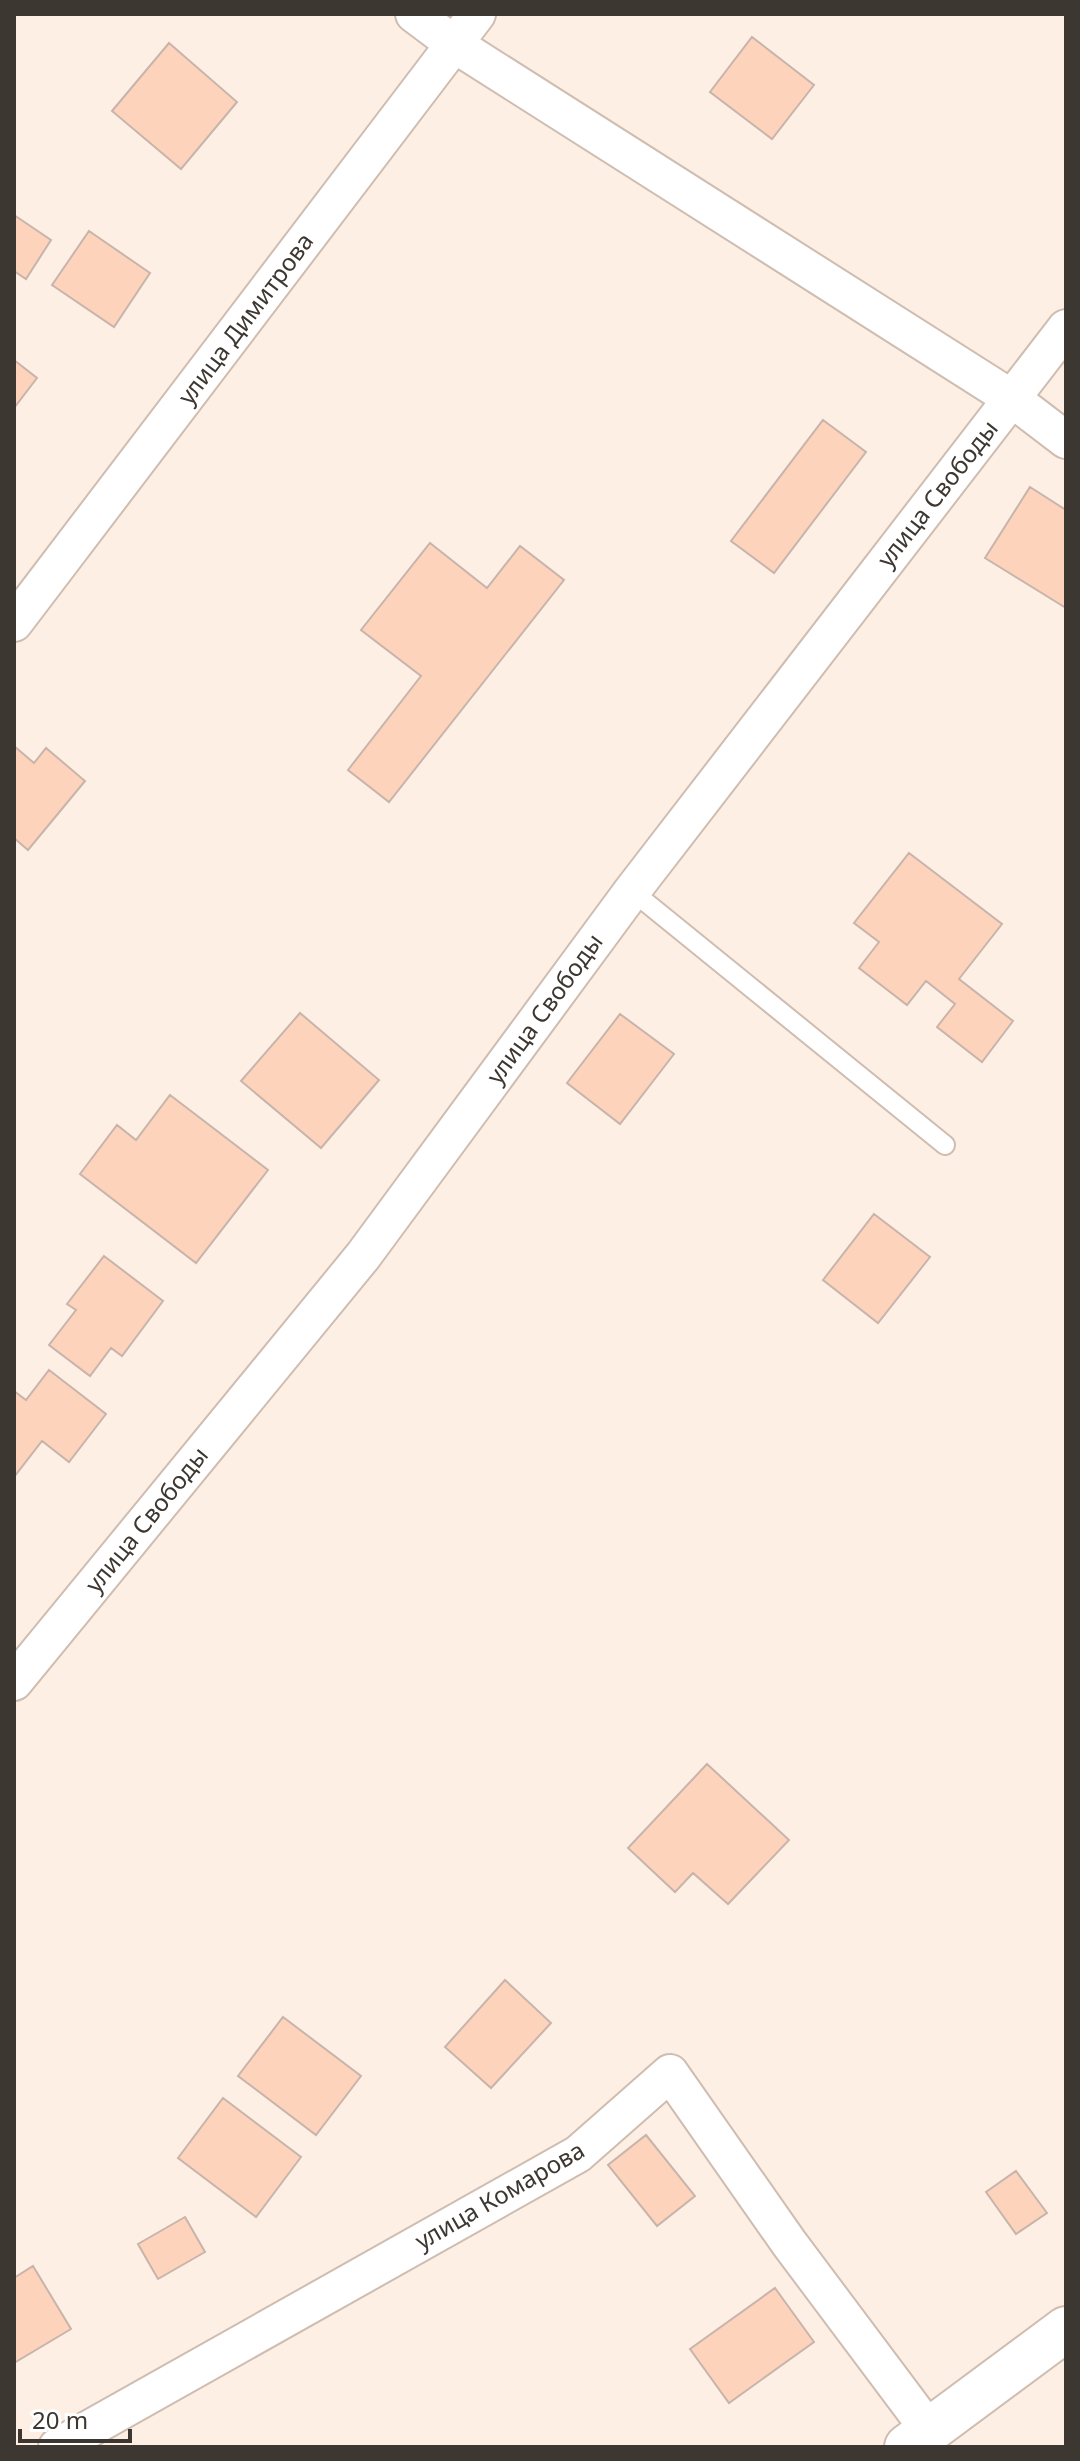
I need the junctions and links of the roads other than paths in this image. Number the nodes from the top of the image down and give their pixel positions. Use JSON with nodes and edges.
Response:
{"nodes":[{"id":1,"x":414,"y":14,"type":"edge"},
{"id":2,"x":477,"y":14,"type":"edge"},
{"id":3,"x":454,"y":44,"type":"junction"},
{"id":4,"x":1066,"y":328,"type":"edge"},
{"id":5,"x":1011,"y":398,"type":"junction"},
{"id":6,"x":1066,"y":440,"type":"edge"},
{"id":7,"x":14,"y":623,"type":"edge"},
{"id":8,"x":632,"y":891,"type":"junction"},
{"id":9,"x":945,"y":1145,"type":"dead end"},
{"id":10,"x":14,"y":1682,"type":"edge"},
{"id":11,"x":1066,"y":2329,"type":"edge"},
{"id":12,"x":918,"y":2438,"type":"edge"},
{"id":13,"x":57,"y":2447,"type":"edge"}],
"edges":[{"from":1,"to":3,"type":"street"},
{"from":2,"to":3,"type":"street","name":"улица Димитрова"},
{"from":3,"to":5,"type":"street"},
{"from":3,"to":7,"type":"street","name":"улица Димитрова"},
{"from":4,"to":5,"type":"street","name":"улица Свободы"},
{"from":5,"to":6,"type":"street"},
{"from":5,"to":8,"type":"street","name":"улица Свободы"},
{"from":8,"to":9,"type":"lane"},
{"from":8,"to":10,"type":"street","name":"улица Свободы"},
{"from":11,"to":12,"type":"street"},
{"from":12,"to":13,"type":"street","name":"улица Комарова"}]}
